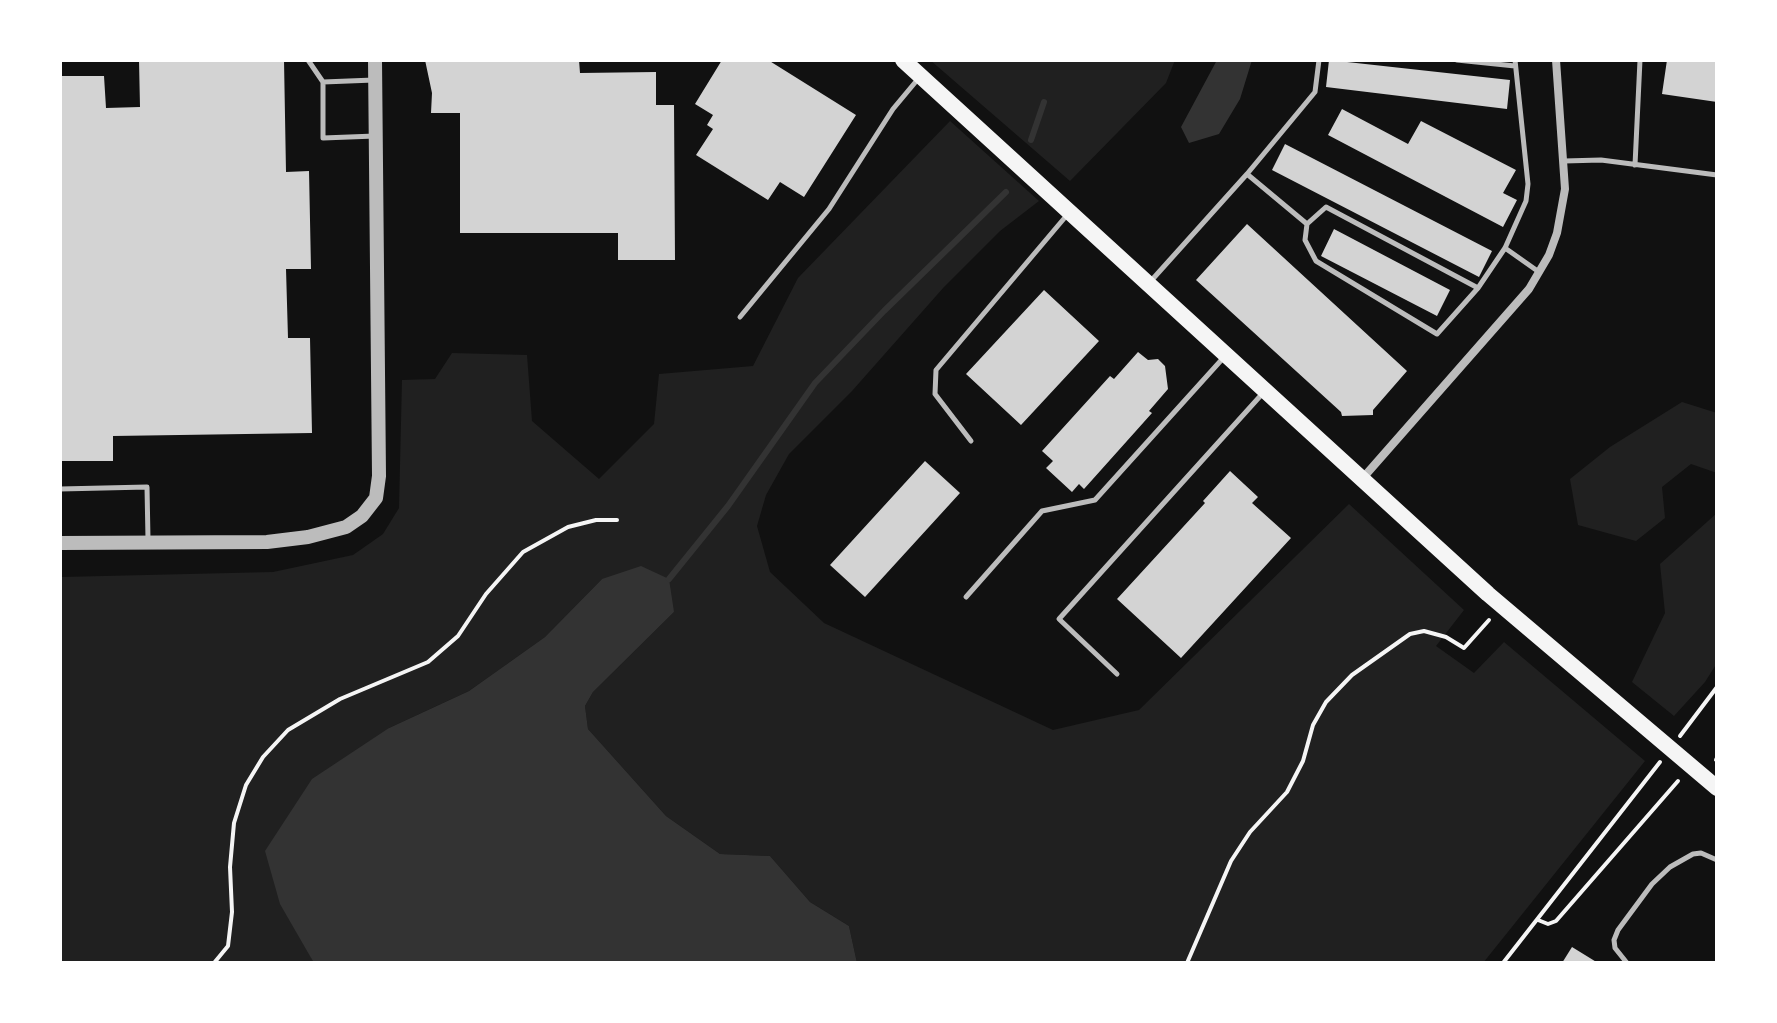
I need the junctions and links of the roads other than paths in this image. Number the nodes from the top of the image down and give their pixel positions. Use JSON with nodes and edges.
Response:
{"nodes":[{"id":1,"x":308,"y":60,"type":"edge"},
{"id":2,"x":375,"y":60,"type":"edge"},
{"id":3,"x":903,"y":60,"type":"edge"},
{"id":4,"x":1319,"y":60,"type":"edge"},
{"id":5,"x":1457,"y":60,"type":"edge"},
{"id":6,"x":1556,"y":60,"type":"edge"},
{"id":7,"x":1640,"y":60,"type":"edge"},
{"id":8,"x":1515,"y":63,"type":"edge"},
{"id":9,"x":921,"y":75,"type":"junction"},
{"id":10,"x":375,"y":80,"type":"junction"},
{"id":11,"x":323,"y":82,"type":"junction"},
{"id":12,"x":376,"y":136,"type":"junction"},
{"id":13,"x":1564,"y":161,"type":"junction"},
{"id":14,"x":1635,"y":165,"type":"junction"},
{"id":15,"x":1247,"y":174,"type":"junction"},
{"id":16,"x":1717,"y":175,"type":"edge"},
{"id":17,"x":1070,"y":211,"type":"junction"},
{"id":18,"x":1307,"y":224,"type":"junction"},
{"id":19,"x":1505,"y":248,"type":"junction"},
{"id":20,"x":1540,"y":272,"type":"junction"},
{"id":21,"x":1149,"y":283,"type":"junction"},
{"id":22,"x":1478,"y":288,"type":"junction"},
{"id":23,"x":740,"y":317,"type":"dead end"},
{"id":24,"x":1227,"y":354,"type":"junction"},
{"id":25,"x":1266,"y":390,"type":"junction"},
{"id":26,"x":971,"y":441,"type":"dead end"},
{"id":27,"x":1362,"y":479,"type":"junction"},
{"id":28,"x":60,"y":489,"type":"edge"},
{"id":29,"x":60,"y":543,"type":"edge"},
{"id":30,"x":148,"y":543,"type":"junction"},
{"id":31,"x":966,"y":597,"type":"dead end"},
{"id":32,"x":1117,"y":674,"type":"dead end"},
{"id":33,"x":1717,"y":788,"type":"edge"},
{"id":34,"x":1717,"y":860,"type":"edge"},
{"id":35,"x":1627,"y":963,"type":"edge"}],
"edges":[{"from":1,"to":11,"type":"lane"},
{"from":2,"to":10,"type":"street"},
{"from":3,"to":9,"type":"main road"},
{"from":4,"to":15,"type":"lane"},
{"from":5,"to":8,"type":"lane"},
{"from":6,"to":13,"type":"street"},
{"from":7,"to":14,"type":"lane"},
{"from":8,"to":19,"type":"lane"},
{"from":9,"to":17,"type":"main road"},
{"from":9,"to":23,"type":"lane"},
{"from":10,"to":11,"type":"lane"},
{"from":10,"to":12,"type":"street"},
{"from":11,"to":12,"type":"lane"},
{"from":12,"to":30,"type":"street"},
{"from":13,"to":14,"type":"lane"},
{"from":13,"to":20,"type":"street"},
{"from":14,"to":16,"type":"lane"},
{"from":15,"to":18,"type":"lane"},
{"from":15,"to":21,"type":"lane"},
{"from":17,"to":21,"type":"main road"},
{"from":17,"to":26,"type":"lane"},
{"from":18,"to":22,"type":"lane"},
{"from":18,"to":22,"type":"lane"},
{"from":19,"to":20,"type":"lane"},
{"from":19,"to":22,"type":"lane"},
{"from":20,"to":27,"type":"street"},
{"from":21,"to":24,"type":"main road"},
{"from":24,"to":25,"type":"main road"},
{"from":24,"to":31,"type":"lane"},
{"from":25,"to":27,"type":"main road"},
{"from":25,"to":32,"type":"lane"},
{"from":27,"to":33,"type":"main road"},
{"from":28,"to":30,"type":"lane"},
{"from":29,"to":30,"type":"street"},
{"from":34,"to":35,"type":"lane"}]}
